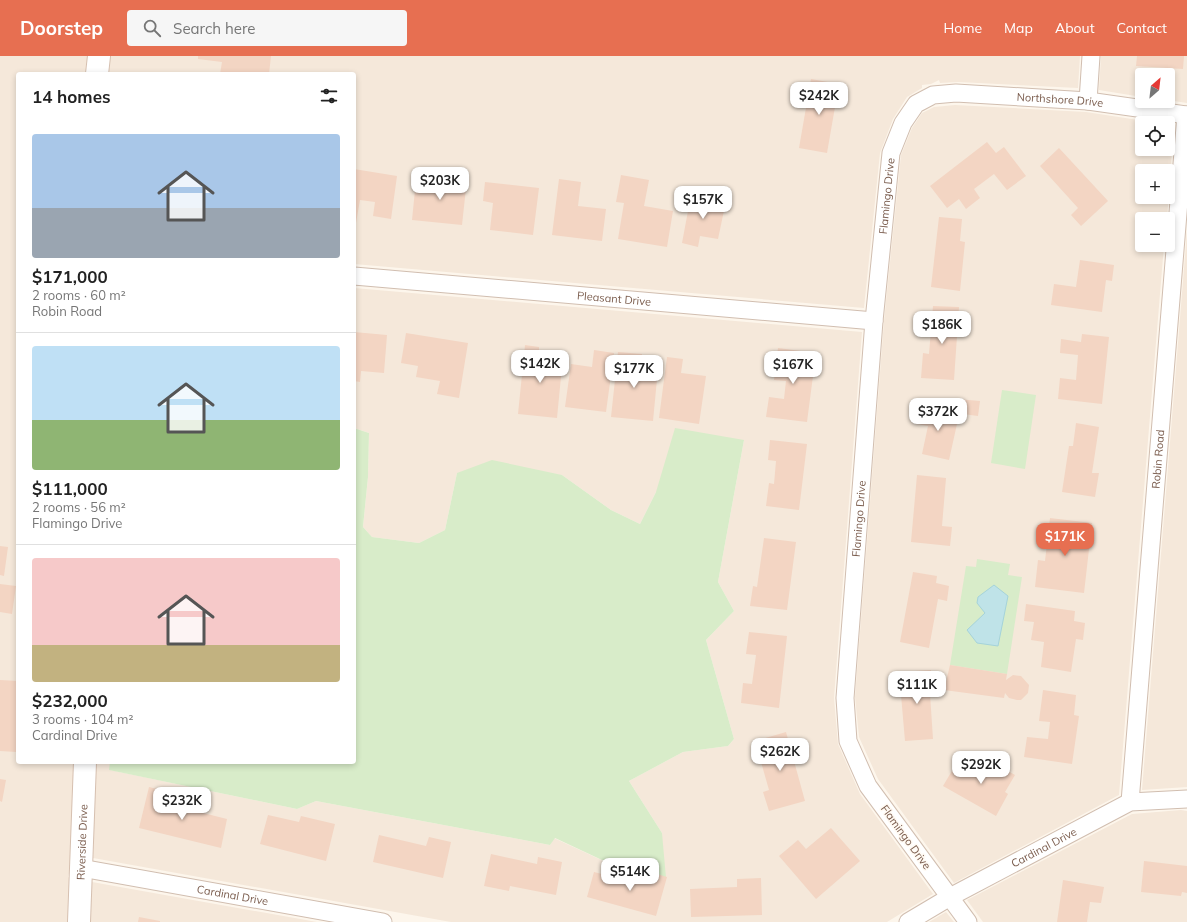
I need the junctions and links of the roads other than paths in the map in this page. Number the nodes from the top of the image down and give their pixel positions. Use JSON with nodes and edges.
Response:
{"nodes":[{"id":1,"x":99,"y":56,"type":"edge"},
{"id":2,"x":1091,"y":56,"type":"edge"},
{"id":3,"x":97,"y":72,"type":"edge"},
{"id":4,"x":933,"y":95,"type":"joint"},
{"id":5,"x":1088,"y":100,"type":"junction"},
{"id":6,"x":1186,"y":115,"type":"edge"},
{"id":7,"x":356,"y":276,"type":"edge"},
{"id":8,"x":874,"y":321,"type":"junction"},
{"id":9,"x":85,"y":764,"type":"edge"},
{"id":10,"x":1187,"y":800,"type":"edge"},
{"id":11,"x":1130,"y":802,"type":"junction"},
{"id":12,"x":82,"y":868,"type":"junction"},
{"id":13,"x":950,"y":897,"type":"junction"},
{"id":14,"x":79,"y":922,"type":"edge"},
{"id":15,"x":383,"y":922,"type":"edge"},
{"id":16,"x":908,"y":922,"type":"edge"},
{"id":17,"x":968,"y":922,"type":"edge"}],
"edges":[{"from":1,"to":3,"type":"street"},
{"from":2,"to":5,"type":"street"},
{"from":4,"to":5,"type":"street","name":"Northshore Drive"},
{"from":4,"to":8,"type":"street","name":"Flamingo Drive"},
{"from":5,"to":6,"type":"street","name":"Northshore Drive"},
{"from":6,"to":11,"type":"street","name":"Robin Road"},
{"from":7,"to":8,"type":"street","name":"Pleasant Drive"},
{"from":8,"to":13,"type":"street","name":"Flamingo Drive"},
{"from":9,"to":12,"type":"street","name":"Riverside Drive"},
{"from":10,"to":11,"type":"street","name":"Cardinal Drive"},
{"from":11,"to":13,"type":"street","name":"Cardinal Drive"},
{"from":12,"to":14,"type":"street","name":"Riverside Drive"},
{"from":12,"to":15,"type":"street","name":"Cardinal Drive"},
{"from":13,"to":16,"type":"street","name":"Cardinal Drive"},
{"from":13,"to":17,"type":"street","name":"Flamingo Drive"}]}
